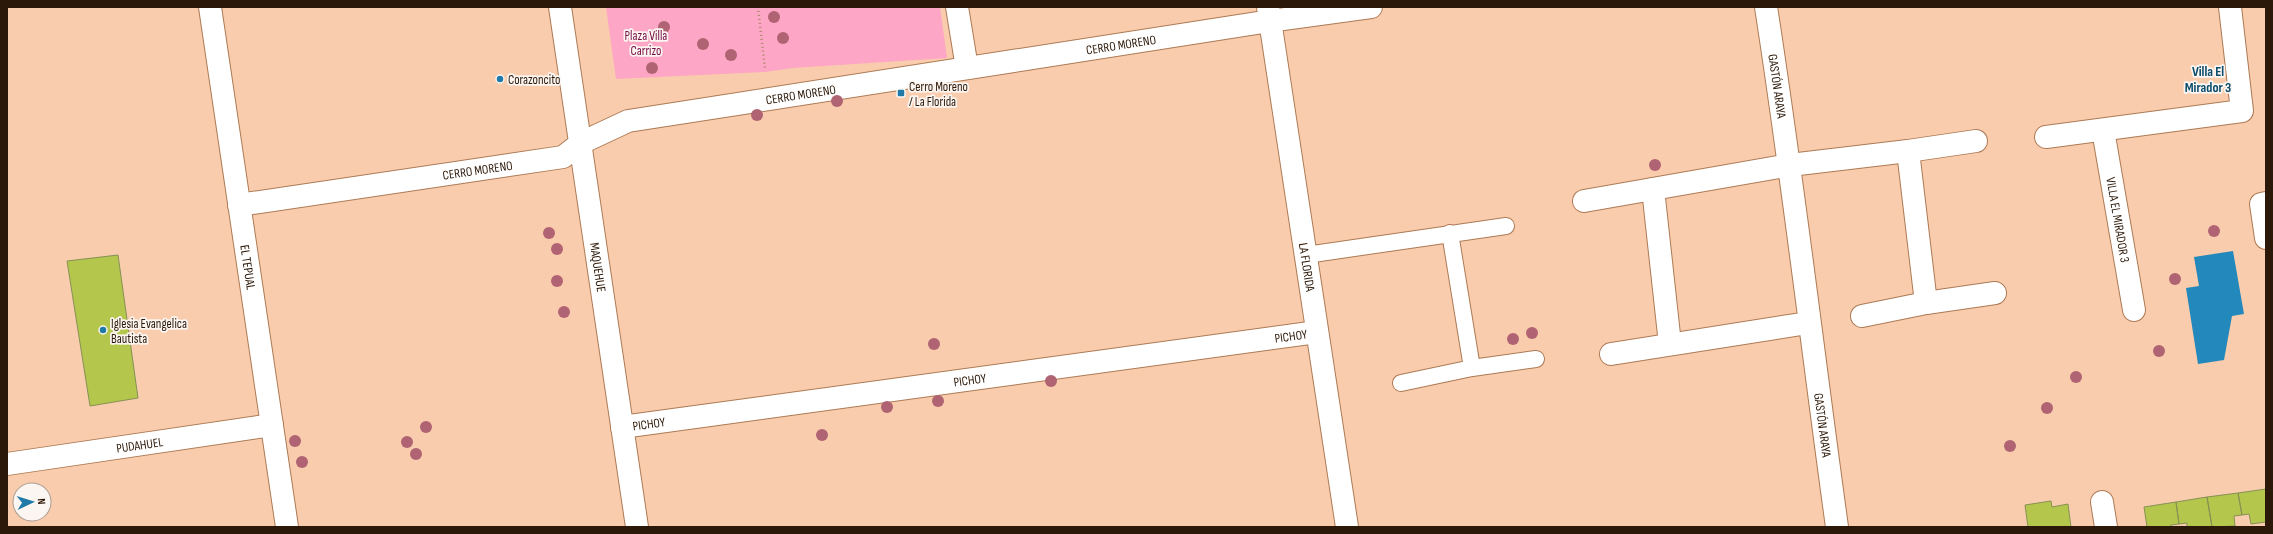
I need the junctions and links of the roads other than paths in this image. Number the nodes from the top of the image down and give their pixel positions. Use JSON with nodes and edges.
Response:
{"nodes":[{"id":1,"x":210,"y":7,"type":"edge"},
{"id":2,"x":560,"y":7,"type":"edge"},
{"id":3,"x":957,"y":7,"type":"edge"},
{"id":4,"x":1371,"y":7,"type":"edge"},
{"id":5,"x":1766,"y":7,"type":"edge"},
{"id":6,"x":2230,"y":7,"type":"edge"},
{"id":7,"x":1269,"y":14,"type":"edge"},
{"id":8,"x":967,"y":68,"type":"junction"},
{"id":9,"x":2103,"y":130,"type":"junction"},
{"id":10,"x":2046,"y":137,"type":"dead end"},
{"id":11,"x":1976,"y":141,"type":"dead end"},
{"id":12,"x":581,"y":143,"type":"junction"},
{"id":13,"x":1908,"y":151,"type":"junction"},
{"id":14,"x":1790,"y":165,"type":"junction"},
{"id":15,"x":1653,"y":189,"type":"junction"},
{"id":16,"x":1584,"y":201,"type":"dead end"},
{"id":17,"x":2266,"y":203,"type":"edge"},
{"id":18,"x":240,"y":205,"type":"junction"},
{"id":19,"x":1506,"y":226,"type":"dead end"},
{"id":20,"x":1450,"y":233,"type":"junction"},
{"id":21,"x":2266,"y":238,"type":"edge"},
{"id":22,"x":1306,"y":255,"type":"junction"},
{"id":23,"x":1995,"y":294,"type":"dead end"},
{"id":24,"x":1926,"y":303,"type":"junction"},
{"id":25,"x":2134,"y":310,"type":"dead end"},
{"id":26,"x":1862,"y":316,"type":"dead end"},
{"id":27,"x":1808,"y":323,"type":"junction"},
{"id":28,"x":1317,"y":332,"type":"junction"},
{"id":29,"x":1670,"y":344,"type":"junction"},
{"id":30,"x":1611,"y":354,"type":"dead end"},
{"id":31,"x":1536,"y":359,"type":"dead end"},
{"id":32,"x":1472,"y":368,"type":"junction"},
{"id":33,"x":1402,"y":383,"type":"dead end"},
{"id":34,"x":272,"y":425,"type":"junction"},
{"id":35,"x":622,"y":427,"type":"junction"},
{"id":36,"x":7,"y":464,"type":"edge"},
{"id":37,"x":2102,"y":502,"type":"dead end"},
{"id":38,"x":287,"y":527,"type":"edge"},
{"id":39,"x":637,"y":527,"type":"edge"},
{"id":40,"x":1347,"y":527,"type":"edge"},
{"id":41,"x":1837,"y":527,"type":"edge"},
{"id":42,"x":2106,"y":527,"type":"edge"}],
"edges":[{"from":1,"to":18,"type":"street","name":"EL TEPUAL"},
{"from":2,"to":12,"type":"street","name":"MAQUEHUE"},
{"from":3,"to":8,"type":"street"},
{"from":4,"to":7,"type":"street","name":"CERRO MORENO"},
{"from":5,"to":14,"type":"street","name":"GASTÓN ARAYA"},
{"from":6,"to":9,"type":"street"},
{"from":7,"to":8,"type":"street","name":"CERRO MORENO"},
{"from":7,"to":22,"type":"street","name":"LA FLORIDA"},
{"from":8,"to":12,"type":"street","name":"CERRO MORENO"},
{"from":9,"to":10,"type":"street"},
{"from":9,"to":25,"type":"street","name":"VILLA EL MIRADOR 3"},
{"from":11,"to":13,"type":"street"},
{"from":12,"to":18,"type":"street","name":"CERRO MORENO"},
{"from":12,"to":35,"type":"street","name":"MAQUEHUE"},
{"from":13,"to":14,"type":"street"},
{"from":13,"to":24,"type":"street"},
{"from":14,"to":15,"type":"street"},
{"from":14,"to":27,"type":"street","name":"GASTÓN ARAYA"},
{"from":15,"to":16,"type":"street"},
{"from":15,"to":29,"type":"street"},
{"from":17,"to":21,"type":"street"},
{"from":18,"to":34,"type":"street","name":"EL TEPUAL"},
{"from":19,"to":20,"type":"lane"},
{"from":20,"to":22,"type":"lane"},
{"from":20,"to":32,"type":"lane"},
{"from":22,"to":28,"type":"street","name":"LA FLORIDA"},
{"from":23,"to":24,"type":"street"},
{"from":24,"to":26,"type":"street"},
{"from":27,"to":29,"type":"street"},
{"from":27,"to":41,"type":"street","name":"GASTÓN ARAYA"},
{"from":28,"to":35,"type":"street","name":"PICHOY"},
{"from":28,"to":40,"type":"street","name":"LA FLORIDA"},
{"from":29,"to":30,"type":"street"},
{"from":31,"to":32,"type":"lane"},
{"from":32,"to":33,"type":"lane"},
{"from":34,"to":36,"type":"street","name":"PUDAHUEL"},
{"from":34,"to":38,"type":"street","name":"EL TEPUAL"},
{"from":35,"to":39,"type":"street","name":"MAQUEHUE"},
{"from":37,"to":42,"type":"street"}]}
